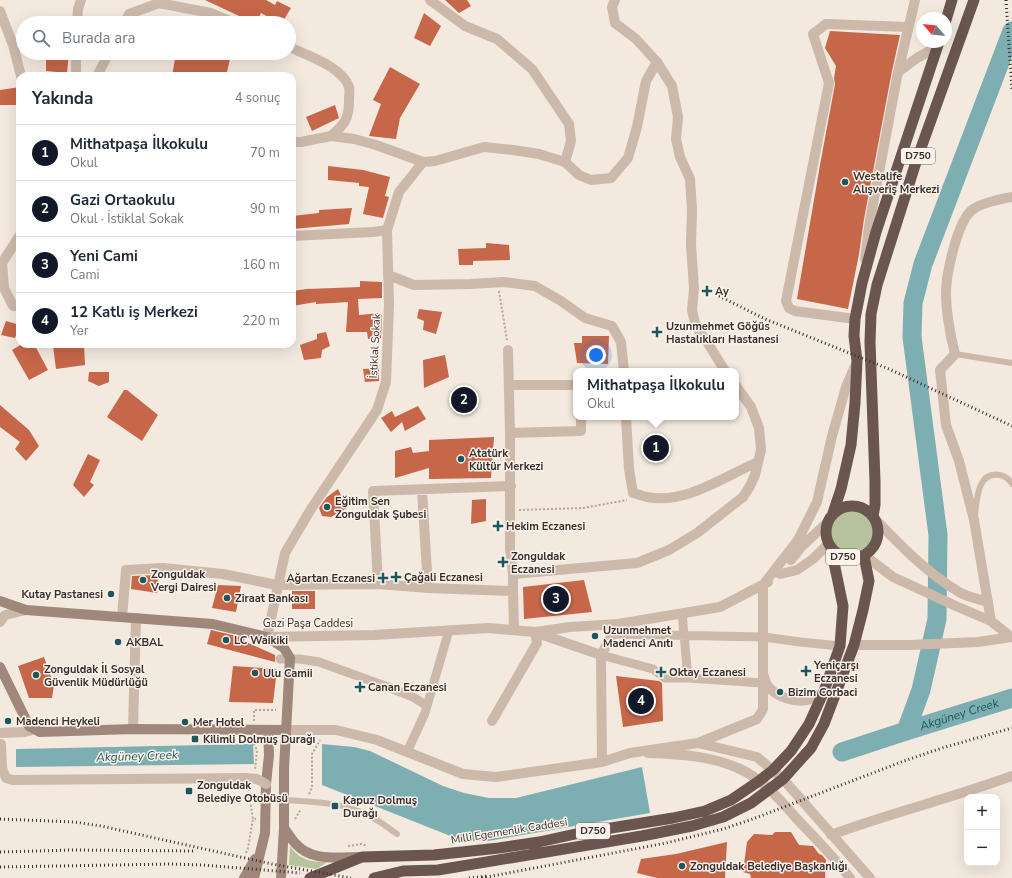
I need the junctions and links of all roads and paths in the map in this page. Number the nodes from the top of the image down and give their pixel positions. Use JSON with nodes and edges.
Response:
{"nodes":[{"id":1,"x":81,"y":0,"type":"edge"},
{"id":2,"x":430,"y":0,"type":"edge"},
{"id":3,"x":616,"y":0,"type":"edge"},
{"id":4,"x":915,"y":0,"type":"edge"},
{"id":5,"x":952,"y":0,"type":"edge"},
{"id":6,"x":974,"y":0,"type":"edge"},
{"id":7,"x":0,"y":11,"type":"edge"},
{"id":8,"x":948,"y":12,"type":"edge"},
{"id":9,"x":78,"y":16,"type":"edge"},
{"id":10,"x":128,"y":16,"type":"edge"},
{"id":11,"x":218,"y":16,"type":"edge"},
{"id":12,"x":908,"y":27,"type":"junction"},
{"id":13,"x":932,"y":48,"type":"edge"},
{"id":14,"x":937,"y":48,"type":"edge"},
{"id":15,"x":296,"y":50,"type":"edge"},
{"id":16,"x":16,"y":57,"type":"edge"},
{"id":17,"x":17,"y":60,"type":"edge"},
{"id":18,"x":76,"y":60,"type":"edge"},
{"id":19,"x":105,"y":60,"type":"edge"},
{"id":20,"x":657,"y":62,"type":"junction"},
{"id":21,"x":20,"y":72,"type":"edge"},
{"id":22,"x":76,"y":72,"type":"edge"},
{"id":23,"x":99,"y":72,"type":"edge"},
{"id":24,"x":898,"y":72,"type":"junction"},
{"id":25,"x":331,"y":136,"type":"junction"},
{"id":26,"x":296,"y":142,"type":"edge"},
{"id":27,"x":423,"y":162,"type":"junction"},
{"id":28,"x":565,"y":162,"type":"junction"},
{"id":29,"x":1012,"y":197,"type":"edge"},
{"id":30,"x":387,"y":230,"type":"junction"},
{"id":31,"x":296,"y":236,"type":"edge"},
{"id":32,"x":16,"y":240,"type":"edge"},
{"id":33,"x":388,"y":275,"type":"junction"},
{"id":34,"x":498,"y":282,"type":"junction"},
{"id":35,"x":862,"y":283,"type":"junction"},
{"id":36,"x":16,"y":306,"type":"edge"},
{"id":37,"x":855,"y":319,"type":"junction"},
{"id":38,"x":508,"y":350,"type":"joint"},
{"id":39,"x":955,"y":354,"type":"junction"},
{"id":40,"x":857,"y":361,"type":"junction"},
{"id":41,"x":1012,"y":362,"type":"edge"},
{"id":42,"x":624,"y":368,"type":"edge"},
{"id":43,"x":723,"y":368,"type":"edge"},
{"id":44,"x":510,"y":385,"type":"junction"},
{"id":45,"x":573,"y":385,"type":"edge"},
{"id":46,"x":739,"y":390,"type":"edge"},
{"id":47,"x":581,"y":420,"type":"edge"},
{"id":48,"x":626,"y":420,"type":"edge"},
{"id":49,"x":510,"y":433,"type":"junction"},
{"id":50,"x":758,"y":462,"type":"junction"},
{"id":51,"x":1012,"y":484,"type":"edge"},
{"id":52,"x":511,"y":486,"type":"junction"},
{"id":53,"x":422,"y":490,"type":"junction"},
{"id":54,"x":633,"y":493,"type":"junction"},
{"id":55,"x":511,"y":510,"type":"junction"},
{"id":56,"x":831,"y":518,"type":"junction"},
{"id":57,"x":874,"y":518,"type":"junction"},
{"id":58,"x":974,"y":520,"type":"junction"},
{"id":59,"x":830,"y":546,"type":"junction"},
{"id":60,"x":864,"y":556,"type":"junction"},
{"id":61,"x":513,"y":574,"type":"junction"},
{"id":62,"x":780,"y":574,"type":"junction"},
{"id":63,"x":378,"y":584,"type":"junction"},
{"id":64,"x":277,"y":585,"type":"junction"},
{"id":65,"x":763,"y":585,"type":"junction"},
{"id":66,"x":428,"y":588,"type":"junction"},
{"id":67,"x":513,"y":591,"type":"junction"},
{"id":68,"x":0,"y":601,"type":"edge"},
{"id":69,"x":988,"y":602,"type":"junction"},
{"id":70,"x":26,"y":610,"type":"junction"},
{"id":71,"x":682,"y":613,"type":"junction"},
{"id":72,"x":122,"y":617,"type":"junction"},
{"id":73,"x":136,"y":618,"type":"junction"},
{"id":74,"x":991,"y":621,"type":"junction"},
{"id":75,"x":0,"y":622,"type":"edge"},
{"id":76,"x":618,"y":624,"type":"junction"},
{"id":77,"x":449,"y":630,"type":"junction"},
{"id":78,"x":514,"y":630,"type":"junction"},
{"id":79,"x":535,"y":632,"type":"junction"},
{"id":80,"x":612,"y":634,"type":"junction"},
{"id":81,"x":267,"y":637,"type":"junction"},
{"id":82,"x":684,"y":637,"type":"junction"},
{"id":83,"x":764,"y":637,"type":"junction"},
{"id":84,"x":1012,"y":637,"type":"edge"},
{"id":85,"x":854,"y":645,"type":"junction"},
{"id":86,"x":840,"y":646,"type":"junction"},
{"id":87,"x":601,"y":655,"type":"junction"},
{"id":88,"x":285,"y":659,"type":"junction"},
{"id":89,"x":0,"y":667,"type":"edge"},
{"id":90,"x":763,"y":672,"type":"junction"},
{"id":91,"x":688,"y":678,"type":"junction"},
{"id":92,"x":763,"y":683,"type":"junction"},
{"id":93,"x":824,"y":690,"type":"junction"},
{"id":94,"x":427,"y":706,"type":"junction"},
{"id":95,"x":276,"y":710,"type":"dead end"},
{"id":96,"x":492,"y":721,"type":"dead end"},
{"id":97,"x":0,"y":725,"type":"edge"},
{"id":98,"x":35,"y":729,"type":"junction"},
{"id":99,"x":133,"y":729,"type":"junction"},
{"id":100,"x":253,"y":730,"type":"junction"},
{"id":101,"x":268,"y":730,"type":"junction"},
{"id":102,"x":286,"y":730,"type":"junction"},
{"id":103,"x":0,"y":733,"type":"edge"},
{"id":104,"x":698,"y":743,"type":"junction"},
{"id":105,"x":1,"y":744,"type":"edge"},
{"id":106,"x":407,"y":752,"type":"junction"},
{"id":107,"x":630,"y":753,"type":"junction"},
{"id":108,"x":602,"y":762,"type":"junction"},
{"id":109,"x":773,"y":770,"type":"junction"},
{"id":110,"x":1012,"y":776,"type":"edge"},
{"id":111,"x":247,"y":778,"type":"junction"},
{"id":112,"x":783,"y":779,"type":"junction"},
{"id":113,"x":759,"y":781,"type":"junction"},
{"id":114,"x":266,"y":784,"type":"junction"},
{"id":115,"x":770,"y":790,"type":"junction"},
{"id":116,"x":284,"y":798,"type":"junction"},
{"id":117,"x":253,"y":819,"type":"junction"},
{"id":118,"x":266,"y":819,"type":"junction"},
{"id":119,"x":284,"y":828,"type":"junction"},
{"id":120,"x":265,"y":833,"type":"junction"},
{"id":121,"x":398,"y":834,"type":"dead end"},
{"id":122,"x":831,"y":834,"type":"junction"},
{"id":123,"x":362,"y":857,"type":"junction"},
{"id":124,"x":245,"y":858,"type":"dead end"},
{"id":125,"x":403,"y":871,"type":"junction"},
{"id":126,"x":244,"y":878,"type":"edge"},
{"id":127,"x":254,"y":878,"type":"edge"},
{"id":128,"x":281,"y":878,"type":"edge"},
{"id":129,"x":310,"y":878,"type":"edge"},
{"id":130,"x":374,"y":878,"type":"edge"},
{"id":131,"x":391,"y":878,"type":"edge"},
{"id":132,"x":850,"y":878,"type":"edge"},
{"id":133,"x":870,"y":878,"type":"edge"}],
"edges":[{"from":1,"to":9,"type":"street"},
{"from":2,"to":28,"type":"street"},
{"from":3,"to":20,"type":"street"},
{"from":4,"to":12,"type":"street"},
{"from":5,"to":8,"type":"highway"},
{"from":6,"to":57,"type":"highway","number":"D750"},
{"from":7,"to":16,"type":"street"},
{"from":10,"to":11,"type":"street"},
{"from":12,"to":24,"type":"street"},
{"from":12,"to":37,"type":"street"},
{"from":13,"to":24,"type":"street"},
{"from":14,"to":35,"type":"highway","number":"D750"},
{"from":15,"to":25,"type":"street"},
{"from":17,"to":21,"type":"street"},
{"from":18,"to":22,"type":"street"},
{"from":19,"to":23,"type":"street"},
{"from":20,"to":28,"type":"street"},
{"from":20,"to":43,"type":"street"},
{"from":24,"to":35,"type":"street"},
{"from":25,"to":26,"type":"street"},
{"from":25,"to":27,"type":"street"},
{"from":27,"to":28,"type":"street"},
{"from":27,"to":30,"type":"street","name":"İstiklal Sokak"},
{"from":29,"to":39,"type":"street"},
{"from":30,"to":31,"type":"street"},
{"from":30,"to":33,"type":"street","name":"İstiklal Sokak"},
{"from":32,"to":36,"type":"street"},
{"from":33,"to":34,"type":"street"},
{"from":33,"to":64,"type":"street","name":"İstiklal Sokak"},
{"from":34,"to":38,"type":"path"},
{"from":34,"to":42,"type":"street"},
{"from":35,"to":37,"type":"highway","number":"D750"},
{"from":37,"to":40,"type":"highway","number":"D750"},
{"from":38,"to":44,"type":"street"},
{"from":39,"to":41,"type":"lane"},
{"from":39,"to":58,"type":"street"},
{"from":40,"to":56,"type":"highway","number":"D750"},
{"from":40,"to":65,"type":"street"},
{"from":44,"to":45,"type":"street"},
{"from":44,"to":49,"type":"street"},
{"from":46,"to":50,"type":"street"},
{"from":47,"to":49,"type":"street"},
{"from":48,"to":54,"type":"street"},
{"from":49,"to":52,"type":"street"},
{"from":50,"to":54,"type":"street"},
{"from":50,"to":61,"type":"street"},
{"from":51,"to":58,"type":"lane"},
{"from":52,"to":53,"type":"street"},
{"from":52,"to":55,"type":"street"},
{"from":53,"to":63,"type":"street"},
{"from":53,"to":66,"type":"street"},
{"from":54,"to":55,"type":"path"},
{"from":55,"to":61,"type":"street"},
{"from":56,"to":57,"type":"highway"},
{"from":56,"to":59,"type":"highway","number":"D750"},
{"from":56,"to":62,"type":"street"},
{"from":57,"to":60,"type":"highway","number":"D750"},
{"from":57,"to":69,"type":"street"},
{"from":58,"to":69,"type":"street"},
{"from":59,"to":60,"type":"highway","number":"D750"},
{"from":59,"to":62,"type":"street"},
{"from":59,"to":86,"type":"highway","name":"Milli Egemenlik Caddesi","number":"D750"},
{"from":60,"to":74,"type":"street"},
{"from":60,"to":85,"type":"highway","number":"D750"},
{"from":61,"to":67,"type":"street"},
{"from":62,"to":65,"type":"street","name":"Gazi Paşa Caddesi"},
{"from":63,"to":64,"type":"street"},
{"from":63,"to":66,"type":"street"},
{"from":64,"to":72,"type":"street"},
{"from":64,"to":81,"type":"street","name":"İstiklal Sokak"},
{"from":65,"to":71,"type":"street","name":"Gazi Paşa Caddesi"},
{"from":65,"to":83,"type":"street"},
{"from":66,"to":67,"type":"street"},
{"from":67,"to":78,"type":"street"},
{"from":68,"to":70,"type":"main road","name":"Gazi Paşa Caddesi"},
{"from":69,"to":74,"type":"street"},
{"from":70,"to":72,"type":"main road","name":"Gazi Paşa Caddesi"},
{"from":70,"to":75,"type":"street"},
{"from":71,"to":76,"type":"street","name":"Gazi Paşa Caddesi"},
{"from":71,"to":82,"type":"street"},
{"from":72,"to":73,"type":"main road","name":"Gazi Paşa Caddesi"},
{"from":73,"to":81,"type":"main road","name":"Gazi Paşa Caddesi"},
{"from":73,"to":99,"type":"street"},
{"from":74,"to":84,"type":"street"},
{"from":76,"to":79,"type":"street","name":"Gazi Paşa Caddesi"},
{"from":76,"to":80,"type":"street"},
{"from":77,"to":78,"type":"street","name":"Gazi Paşa Caddesi"},
{"from":77,"to":81,"type":"street","name":"Gazi Paşa Caddesi"},
{"from":77,"to":94,"type":"street"},
{"from":78,"to":79,"type":"street","name":"Gazi Paşa Caddesi"},
{"from":79,"to":87,"type":"street"},
{"from":79,"to":96,"type":"street"},
{"from":80,"to":82,"type":"street"},
{"from":80,"to":87,"type":"street"},
{"from":81,"to":88,"type":"main road"},
{"from":82,"to":83,"type":"street"},
{"from":82,"to":91,"type":"street"},
{"from":83,"to":86,"type":"street"},
{"from":83,"to":90,"type":"street"},
{"from":84,"to":85,"type":"street"},
{"from":85,"to":112,"type":"highway","number":"D750"},
{"from":86,"to":93,"type":"highway","name":"Milli Egemenlik Caddesi","number":"D750"},
{"from":87,"to":91,"type":"street"},
{"from":87,"to":108,"type":"street"},
{"from":88,"to":94,"type":"street"},
{"from":88,"to":102,"type":"main road"},
{"from":89,"to":98,"type":"main road"},
{"from":90,"to":92,"type":"street"},
{"from":90,"to":93,"type":"street"},
{"from":91,"to":92,"type":"street"},
{"from":92,"to":104,"type":"street"},
{"from":93,"to":109,"type":"highway","name":"Milli Egemenlik Caddesi","number":"D750"},
{"from":94,"to":106,"type":"street"},
{"from":95,"to":100,"type":"path"},
{"from":97,"to":103,"type":"street"},
{"from":98,"to":99,"type":"main road"},
{"from":98,"to":103,"type":"street"},
{"from":99,"to":100,"type":"main road"},
{"from":100,"to":101,"type":"main road"},
{"from":100,"to":111,"type":"path"},
{"from":101,"to":102,"type":"main road"},
{"from":101,"to":114,"type":"main road"},
{"from":102,"to":106,"type":"street"},
{"from":102,"to":116,"type":"main road"},
{"from":103,"to":105,"type":"street"},
{"from":104,"to":107,"type":"street"},
{"from":104,"to":109,"type":"street"},
{"from":105,"to":111,"type":"street","bridge":true},
{"from":106,"to":108,"type":"street"},
{"from":107,"to":108,"type":"street"},
{"from":107,"to":113,"type":"street"},
{"from":109,"to":112,"type":"street"},
{"from":109,"to":113,"type":"highway","name":"Milli Egemenlik Caddesi","number":"D750"},
{"from":110,"to":122,"type":"street"},
{"from":111,"to":114,"type":"street","bridge":true},
{"from":111,"to":117,"type":"path"},
{"from":112,"to":115,"type":"highway","number":"D750"},
{"from":112,"to":122,"type":"street"},
{"from":113,"to":115,"type":"street"},
{"from":113,"to":123,"type":"highway","name":"Milli Egemenlik Caddesi","number":"D750"},
{"from":114,"to":118,"type":"main road"},
{"from":115,"to":125,"type":"highway","number":"D750"},
{"from":115,"to":132,"type":"street"},
{"from":116,"to":119,"type":"main road"},
{"from":116,"to":121,"type":"lane"},
{"from":117,"to":118,"type":"path"},
{"from":117,"to":124,"type":"path"},
{"from":118,"to":120,"type":"main road"},
{"from":119,"to":123,"type":"main road"},
{"from":119,"to":128,"type":"main road"},
{"from":120,"to":126,"type":"main road"},
{"from":120,"to":127,"type":"main road"},
{"from":122,"to":133,"type":"street"},
{"from":123,"to":129,"type":"highway","name":"Milli Egemenlik Caddesi","number":"D750"},
{"from":125,"to":130,"type":"highway","number":"D750"},
{"from":125,"to":131,"type":"street"}]}
